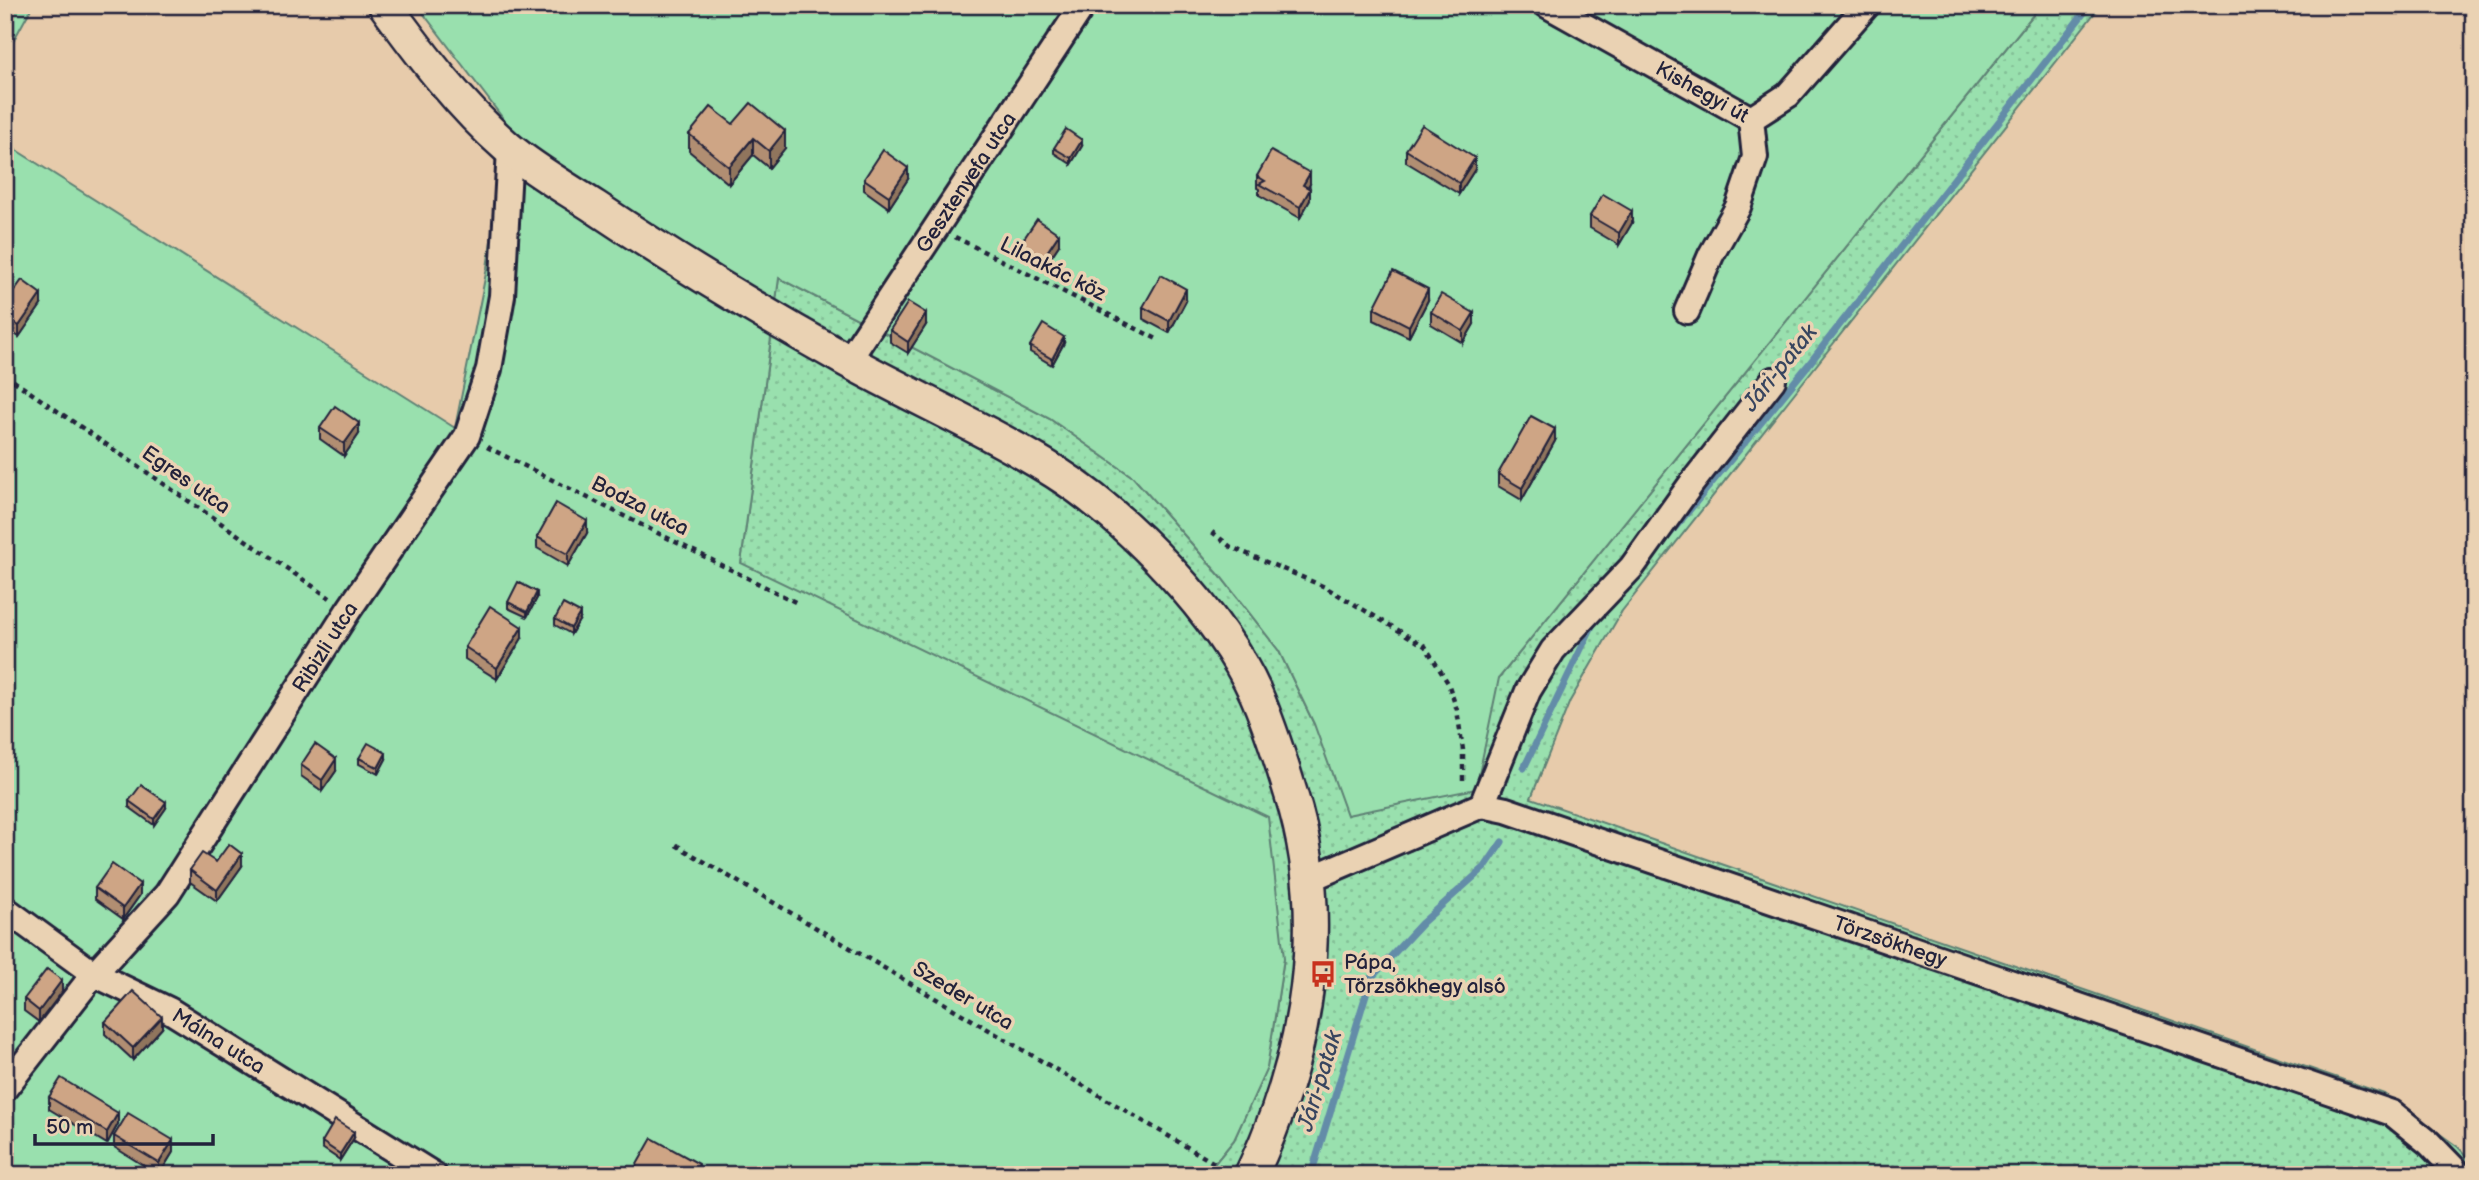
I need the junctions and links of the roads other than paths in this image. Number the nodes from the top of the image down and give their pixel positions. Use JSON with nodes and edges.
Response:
{"nodes":[{"id":1,"x":385,"y":5,"type":"edge"},
{"id":2,"x":1083,"y":5,"type":"edge"},
{"id":3,"x":1547,"y":5,"type":"edge"},
{"id":4,"x":1867,"y":5,"type":"edge"},
{"id":5,"x":1751,"y":119,"type":"junction"},
{"id":6,"x":510,"y":149,"type":"junction"},
{"id":7,"x":1687,"y":311,"type":"dead end"},
{"id":8,"x":848,"y":361,"type":"junction"},
{"id":9,"x":1773,"y":380,"type":"dead end"},
{"id":10,"x":1472,"y":809,"type":"junction"},
{"id":11,"x":1307,"y":880,"type":"junction"},
{"id":12,"x":5,"y":909,"type":"edge"},
{"id":13,"x":94,"y":974,"type":"junction"},
{"id":14,"x":5,"y":1088,"type":"edge"},
{"id":15,"x":434,"y":1175,"type":"edge"},
{"id":16,"x":1251,"y":1175,"type":"edge"},
{"id":17,"x":2460,"y":1175,"type":"edge"}],
"edges":[{"from":1,"to":6,"type":"main road"},
{"from":2,"to":8,"type":"street","name":"Gesztenyefa utca"},
{"from":3,"to":5,"type":"street","name":"Kishegyi út"},
{"from":4,"to":5,"type":"street","name":"Kishegyi út"},
{"from":5,"to":7,"type":"street"},
{"from":6,"to":8,"type":"main road"},
{"from":6,"to":13,"type":"street","name":"Ribizli utca"},
{"from":8,"to":11,"type":"main road"},
{"from":9,"to":10,"type":"street"},
{"from":10,"to":11,"type":"street"},
{"from":10,"to":17,"type":"street","name":"Törzsökhegy"},
{"from":11,"to":16,"type":"main road"},
{"from":12,"to":13,"type":"street","name":"Málna utca"},
{"from":13,"to":14,"type":"street","name":"Ribizli utca"},
{"from":13,"to":15,"type":"street","name":"Málna utca"}]}
